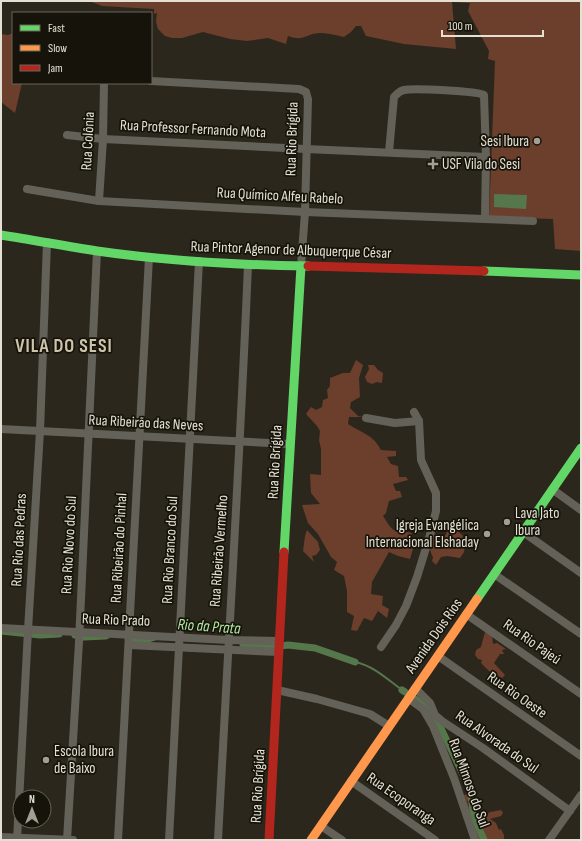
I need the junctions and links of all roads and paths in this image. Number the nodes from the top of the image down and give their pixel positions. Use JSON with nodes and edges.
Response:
{"nodes":[{"id":1,"x":152,"y":81,"type":"edge"},
{"id":2,"x":104,"y":84,"type":"edge"},
{"id":3,"x":67,"y":135,"type":"dead end"},
{"id":4,"x":103,"y":138,"type":"junction"},
{"id":5,"x":306,"y":149,"type":"junction"},
{"id":6,"x":389,"y":152,"type":"junction"},
{"id":7,"x":486,"y":157,"type":"junction"},
{"id":8,"x":27,"y":189,"type":"dead end"},
{"id":9,"x":99,"y":201,"type":"junction"},
{"id":10,"x":305,"y":212,"type":"junction"},
{"id":11,"x":485,"y":219,"type":"junction"},
{"id":12,"x":532,"y":221,"type":"dead end"},
{"id":13,"x":1,"y":235,"type":"edge"},
{"id":14,"x":47,"y":242,"type":"junction"},
{"id":15,"x":97,"y":251,"type":"junction"},
{"id":16,"x":149,"y":257,"type":"junction"},
{"id":17,"x":199,"y":261,"type":"junction"},
{"id":18,"x":248,"y":265,"type":"junction"},
{"id":19,"x":301,"y":266,"type":"junction"},
{"id":20,"x":581,"y":275,"type":"edge"},
{"id":21,"x":414,"y":412,"type":"dead end"},
{"id":22,"x":366,"y":418,"type":"dead end"},
{"id":23,"x":418,"y":421,"type":"junction"},
{"id":24,"x":1,"y":429,"type":"edge"},
{"id":25,"x":40,"y":431,"type":"junction"},
{"id":26,"x":88,"y":434,"type":"junction"},
{"id":27,"x":139,"y":436,"type":"junction"},
{"id":28,"x":189,"y":439,"type":"junction"},
{"id":29,"x":240,"y":441,"type":"junction"},
{"id":30,"x":290,"y":444,"type":"junction"},
{"id":31,"x":581,"y":448,"type":"edge"},
{"id":32,"x":552,"y":488,"type":"junction"},
{"id":33,"x":581,"y":510,"type":"edge"},
{"id":34,"x":522,"y":532,"type":"junction"},
{"id":35,"x":581,"y":573,"type":"edge"},
{"id":36,"x":494,"y":574,"type":"junction"},
{"id":37,"x":466,"y":614,"type":"junction"},
{"id":38,"x":1,"y":628,"type":"edge"},
{"id":39,"x":28,"y":633,"type":"junction"},
{"id":40,"x":581,"y":634,"type":"edge"},
{"id":41,"x":79,"y":636,"type":"junction"},
{"id":42,"x":129,"y":640,"type":"junction"},
{"id":43,"x":179,"y":642,"type":"junction"},
{"id":44,"x":228,"y":645,"type":"junction"},
{"id":45,"x":279,"y":646,"type":"junction"},
{"id":46,"x":381,"y":647,"type":"dead end"},
{"id":47,"x":438,"y":656,"type":"junction"},
{"id":48,"x":415,"y":688,"type":"junction"},
{"id":49,"x":276,"y":690,"type":"junction"},
{"id":50,"x":581,"y":694,"type":"edge"},
{"id":51,"x":408,"y":698,"type":"junction"},
{"id":52,"x":389,"y":726,"type":"junction"},
{"id":53,"x":581,"y":756,"type":"edge"},
{"id":54,"x":352,"y":781,"type":"junction"},
{"id":55,"x":581,"y":796,"type":"edge"},
{"id":56,"x":570,"y":812,"type":"junction"},
{"id":57,"x":321,"y":826,"type":"junction"},
{"id":58,"x":1,"y":837,"type":"edge"},
{"id":59,"x":17,"y":839,"type":"edge"},
{"id":60,"x":67,"y":840,"type":"edge"},
{"id":61,"x":73,"y":840,"type":"edge"},
{"id":62,"x":118,"y":840,"type":"edge"},
{"id":63,"x":169,"y":840,"type":"edge"},
{"id":64,"x":218,"y":840,"type":"edge"},
{"id":65,"x":269,"y":840,"type":"edge"},
{"id":66,"x":311,"y":840,"type":"edge"},
{"id":67,"x":342,"y":840,"type":"edge"},
{"id":68,"x":435,"y":840,"type":"edge"},
{"id":69,"x":474,"y":840,"type":"edge"},
{"id":70,"x":549,"y":840,"type":"edge"}],
"edges":[{"from":1,"to":5,"type":"street","name":"Rua Rio Brígida"},
{"from":2,"to":4,"type":"street","name":"Rua Colônia"},
{"from":3,"to":4,"type":"street","name":"Rua Professor Fernando Mota"},
{"from":4,"to":5,"type":"street","name":"Rua Professor Fernando Mota"},
{"from":4,"to":9,"type":"street","name":"Rua Colônia"},
{"from":5,"to":6,"type":"street","name":"Rua Professor Fernando Mota"},
{"from":5,"to":10,"type":"street","name":"Rua Rio Brígida"},
{"from":6,"to":7,"type":"street","name":"Rua Professor Fernando Mota"},
{"from":6,"to":7,"type":"street"},
{"from":7,"to":11,"type":"street"},
{"from":8,"to":9,"type":"street","name":"Rua Químico Alfeu Rabelo"},
{"from":9,"to":10,"type":"street","name":"Rua Químico Alfeu Rabelo"},
{"from":10,"to":11,"type":"street","name":"Rua Químico Alfeu Rabelo"},
{"from":10,"to":19,"type":"street","name":"Rua Rio Brígida"},
{"from":11,"to":12,"type":"street","name":"Rua Químico Alfeu Rabelo"},
{"from":13,"to":14,"type":"street","name":"Rua Pintor Agenor de Albuquerque César"},
{"from":14,"to":15,"type":"street","name":"Rua Pintor Agenor de Albuquerque César"},
{"from":14,"to":25,"type":"street","name":"Rua Rio das Pedras"},
{"from":15,"to":16,"type":"street","name":"Rua Pintor Agenor de Albuquerque César"},
{"from":15,"to":26,"type":"street","name":"Rua Rio Novo do Sul"},
{"from":16,"to":17,"type":"street","name":"Rua Pintor Agenor de Albuquerque César"},
{"from":16,"to":27,"type":"street","name":"Rua Ribeirão do Pinhal"},
{"from":17,"to":18,"type":"street","name":"Rua Pintor Agenor de Albuquerque César"},
{"from":17,"to":28,"type":"street","name":"Rua Rio Branco do Sul"},
{"from":18,"to":19,"type":"street","name":"Rua Pintor Agenor de Albuquerque César"},
{"from":18,"to":29,"type":"street","name":"Rua Ribeirão Vermelho"},
{"from":19,"to":20,"type":"street","name":"Rua Pintor Agenor de Albuquerque César"},
{"from":19,"to":30,"type":"street","name":"Rua Rio Brígida"},
{"from":21,"to":23,"type":"street"},
{"from":22,"to":23,"type":"street"},
{"from":23,"to":46,"type":"street"},
{"from":24,"to":25,"type":"street","name":"Rua Ribeirão das Neves"},
{"from":25,"to":26,"type":"street","name":"Rua Ribeirão das Neves"},
{"from":25,"to":39,"type":"street","name":"Rua Rio das Pedras"},
{"from":26,"to":27,"type":"street","name":"Rua Ribeirão das Neves"},
{"from":26,"to":41,"type":"street","name":"Rua Rio Novo do Sul"},
{"from":27,"to":28,"type":"street","name":"Rua Ribeirão das Neves"},
{"from":27,"to":42,"type":"street","name":"Rua Ribeirão do Pinhal"},
{"from":28,"to":29,"type":"street","name":"Rua Ribeirão das Neves"},
{"from":28,"to":43,"type":"street","name":"Rua Rio Branco do Sul"},
{"from":29,"to":30,"type":"street","name":"Rua Ribeirão das Neves"},
{"from":29,"to":44,"type":"street","name":"Rua Ribeirão Vermelho"},
{"from":30,"to":45,"type":"street","name":"Rua Rio Brígida"},
{"from":31,"to":32,"type":"street","name":"Avenida Dois Rios"},
{"from":32,"to":33,"type":"street"},
{"from":32,"to":34,"type":"street","name":"Avenida Dois Rios"},
{"from":34,"to":35,"type":"street"},
{"from":34,"to":36,"type":"street","name":"Avenida Dois Rios"},
{"from":36,"to":37,"type":"street","name":"Avenida Dois Rios"},
{"from":36,"to":40,"type":"street"},
{"from":37,"to":47,"type":"street","name":"Avenida Dois Rios"},
{"from":37,"to":50,"type":"street","name":"Rua Rio Pajeú"},
{"from":38,"to":39,"type":"street","name":"Rua Rio Prado"},
{"from":39,"to":41,"type":"street","name":"Rua Rio Prado"},
{"from":39,"to":59,"type":"street","name":"Rua Rio das Pedras"},
{"from":41,"to":42,"type":"street","name":"Rua Rio Prado"},
{"from":41,"to":60,"type":"street","name":"Rua Rio Novo do Sul"},
{"from":42,"to":43,"type":"street","name":"Rua Rio Prado"},
{"from":42,"to":62,"type":"street","name":"Rua Ribeirão do Pinhal"},
{"from":43,"to":44,"type":"street","name":"Rua Rio Prado"},
{"from":43,"to":63,"type":"street","name":"Rua Rio Branco do Sul"},
{"from":44,"to":45,"type":"street","name":"Rua Rio Prado"},
{"from":44,"to":64,"type":"street","name":"Rua Ribeirão Vermelho"},
{"from":45,"to":49,"type":"street","name":"Rua Rio Brígida"},
{"from":47,"to":48,"type":"street","name":"Avenida Dois Rios"},
{"from":47,"to":53,"type":"street","name":"Rua Rio Oeste"},
{"from":48,"to":51,"type":"street","name":"Avenida Dois Rios"},
{"from":48,"to":56,"type":"street","name":"Rua Alvorada do Sul"},
{"from":49,"to":52,"type":"street"},
{"from":49,"to":65,"type":"street","name":"Rua Rio Brígida"},
{"from":51,"to":52,"type":"street","name":"Avenida Dois Rios"},
{"from":51,"to":69,"type":"street","name":"Rua Mimoso do Sul"},
{"from":52,"to":54,"type":"street","name":"Avenida Dois Rios"},
{"from":54,"to":57,"type":"street","name":"Avenida Dois Rios"},
{"from":54,"to":68,"type":"street","name":"Rua Ecoporanga"},
{"from":55,"to":56,"type":"street"},
{"from":56,"to":70,"type":"street"},
{"from":57,"to":66,"type":"street","name":"Avenida Dois Rios"},
{"from":57,"to":67,"type":"street"},
{"from":58,"to":59,"type":"street"},
{"from":59,"to":60,"type":"street"},
{"from":60,"to":61,"type":"street"}]}
